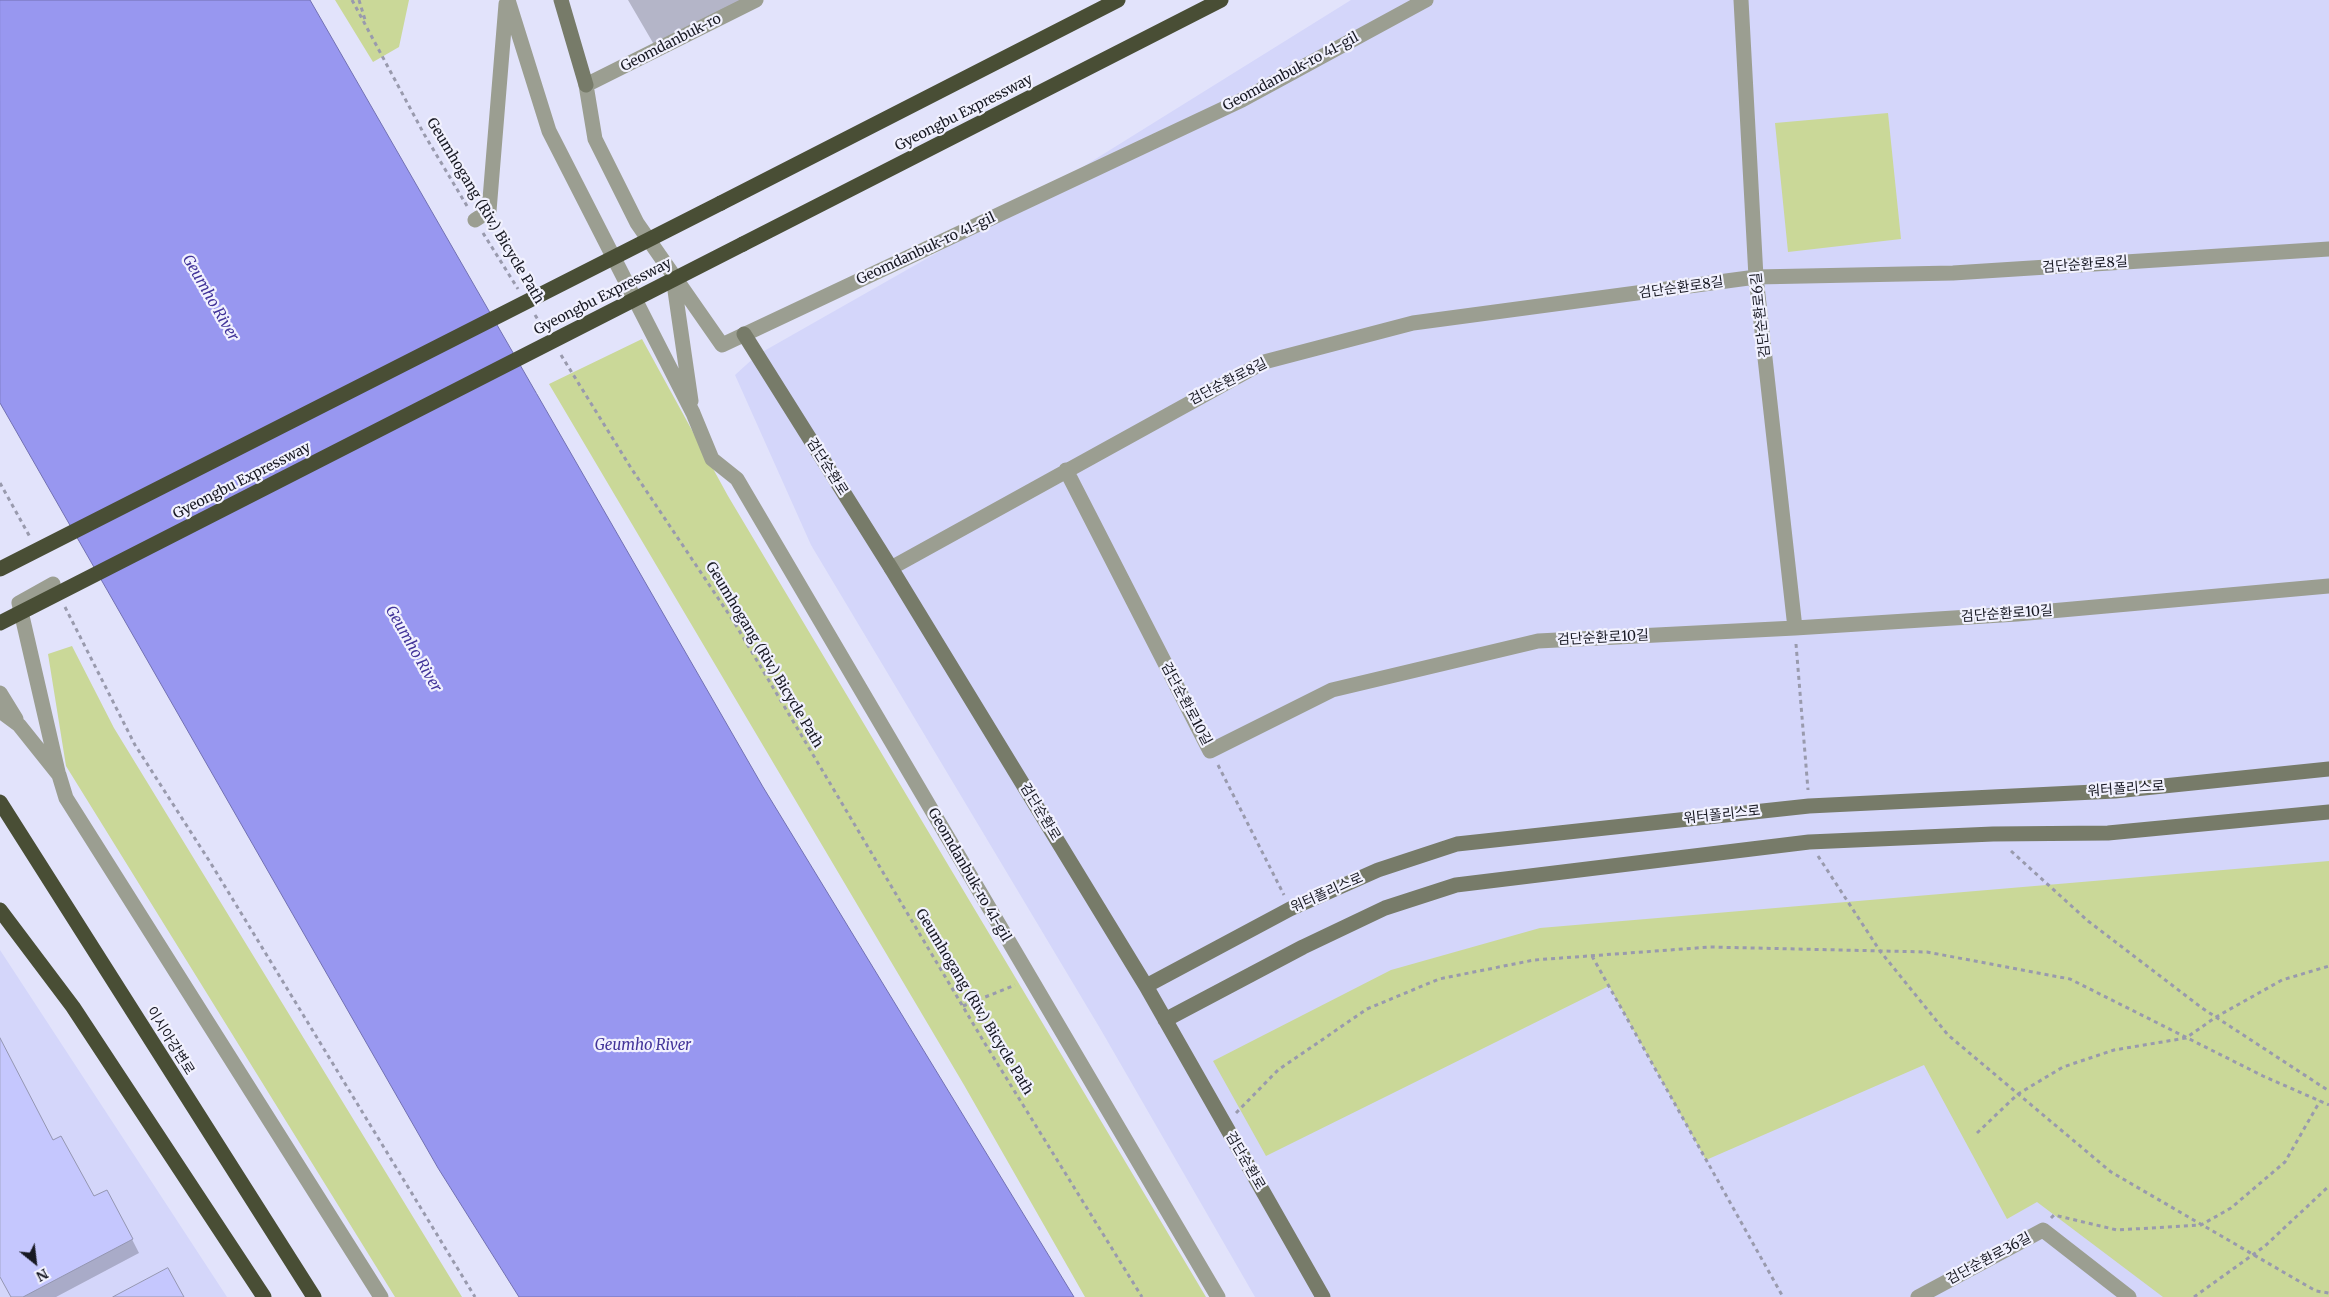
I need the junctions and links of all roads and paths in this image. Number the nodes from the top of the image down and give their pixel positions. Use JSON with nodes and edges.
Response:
{"nodes":[{"id":1,"x":352,"y":0,"type":"edge"},
{"id":2,"x":359,"y":0,"type":"edge"},
{"id":3,"x":507,"y":0,"type":"edge"},
{"id":4,"x":561,"y":0,"type":"edge"},
{"id":5,"x":756,"y":0,"type":"edge"},
{"id":6,"x":1118,"y":0,"type":"edge"},
{"id":7,"x":1221,"y":0,"type":"edge"},
{"id":8,"x":1426,"y":0,"type":"edge"},
{"id":9,"x":1741,"y":0,"type":"edge"},
{"id":10,"x":369,"y":32,"type":"junction"},
{"id":11,"x":586,"y":85,"type":"junction"},
{"id":12,"x":475,"y":220,"type":"junction"},
{"id":13,"x":2329,"y":249,"type":"edge"},
{"id":14,"x":672,"y":273,"type":"junction"},
{"id":15,"x":1756,"y":278,"type":"junction"},
{"id":16,"x":519,"y":292,"type":"dead end"},
{"id":17,"x":530,"y":308,"type":"dead end"},
{"id":18,"x":546,"y":333,"type":"dead end"},
{"id":19,"x":744,"y":334,"type":"junction"},
{"id":20,"x":557,"y":349,"type":"dead end"},
{"id":21,"x":693,"y":413,"type":"junction"},
{"id":22,"x":1066,"y":470,"type":"junction"},
{"id":23,"x":0,"y":483,"type":"edge"},
{"id":24,"x":33,"y":544,"type":"dead end"},
{"id":25,"x":891,"y":568,"type":"junction"},
{"id":26,"x":0,"y":569,"type":"edge"},
{"id":27,"x":53,"y":584,"type":"joint"},
{"id":28,"x":2329,"y":586,"type":"edge"},
{"id":29,"x":0,"y":623,"type":"edge"},
{"id":30,"x":1795,"y":628,"type":"junction"},
{"id":31,"x":0,"y":693,"type":"edge"},
{"id":32,"x":0,"y":711,"type":"edge"},
{"id":33,"x":19,"y":725,"type":"junction"},
{"id":34,"x":1210,"y":751,"type":"junction"},
{"id":35,"x":2329,"y":769,"type":"edge"},
{"id":36,"x":59,"y":775,"type":"junction"},
{"id":37,"x":0,"y":802,"type":"edge"},
{"id":38,"x":1809,"y":806,"type":"junction"},
{"id":39,"x":2329,"y":812,"type":"edge"},
{"id":40,"x":1993,"y":834,"type":"junction"},
{"id":41,"x":1809,"y":842,"type":"junction"},
{"id":42,"x":1290,"y":909,"type":"junction"},
{"id":43,"x":0,"y":910,"type":"edge"},
{"id":44,"x":1880,"y":951,"type":"junction"},
{"id":45,"x":1592,"y":956,"type":"junction"},
{"id":46,"x":2329,"y":966,"type":"edge"},
{"id":47,"x":1030,"y":979,"type":"junction"},
{"id":48,"x":1146,"y":986,"type":"junction"},
{"id":49,"x":963,"y":1006,"type":"junction"},
{"id":50,"x":2216,"y":1017,"type":"junction"},
{"id":51,"x":1165,"y":1020,"type":"junction"},
{"id":52,"x":2186,"y":1038,"type":"junction"},
{"id":53,"x":2329,"y":1091,"type":"edge"},
{"id":54,"x":2018,"y":1094,"type":"junction"},
{"id":55,"x":2320,"y":1101,"type":"junction"},
{"id":56,"x":2329,"y":1105,"type":"edge"},
{"id":57,"x":1224,"y":1125,"type":"junction"},
{"id":58,"x":1977,"y":1133,"type":"dead end"},
{"id":59,"x":2329,"y":1186,"type":"edge"},
{"id":60,"x":2201,"y":1225,"type":"junction"},
{"id":61,"x":2042,"y":1230,"type":"junction"},
{"id":62,"x":2253,"y":1255,"type":"junction"},
{"id":63,"x":2329,"y":1293,"type":"edge"},
{"id":64,"x":264,"y":1297,"type":"edge"},
{"id":65,"x":314,"y":1297,"type":"edge"},
{"id":66,"x":381,"y":1297,"type":"edge"},
{"id":67,"x":475,"y":1297,"type":"edge"},
{"id":68,"x":1142,"y":1297,"type":"edge"},
{"id":69,"x":1218,"y":1297,"type":"edge"},
{"id":70,"x":1323,"y":1297,"type":"edge"},
{"id":71,"x":1784,"y":1297,"type":"edge"},
{"id":72,"x":1918,"y":1297,"type":"edge"},
{"id":73,"x":2129,"y":1297,"type":"edge"},
{"id":74,"x":2194,"y":1297,"type":"edge"}],
"edges":[{"from":1,"to":10,"type":"path","name":"Geumhogang (Riv.) Bicycle Path"},
{"from":2,"to":10,"type":"path"},
{"from":3,"to":12,"type":"street"},
{"from":3,"to":21,"type":"street"},
{"from":4,"to":11,"type":"main road"},
{"from":5,"to":11,"type":"street","name":"Geomdanbuk-ro"},
{"from":6,"to":26,"type":"highway","bridge":true},
{"from":7,"to":29,"type":"highway","name":"Gyeongbu Expressway","bridge":true},
{"from":8,"to":19,"type":"street","name":"Geomdanbuk-ro 41-gil"},
{"from":9,"to":15,"type":"street","name":"검단순환로6길"},
{"from":10,"to":12,"type":"path","name":"Geumhogang (Riv.) Bicycle Path"},
{"from":11,"to":14,"type":"street","name":"Geomdanbuk-ro 41-gil"},
{"from":12,"to":16,"type":"path","name":"Geumhogang (Riv.) Bicycle Path"},
{"from":13,"to":15,"type":"street","name":"검단순환로8길"},
{"from":14,"to":19,"type":"street","name":"Geomdanbuk-ro 41-gil"},
{"from":14,"to":21,"type":"street"},
{"from":15,"to":22,"type":"street","name":"검단순환로8길"},
{"from":15,"to":30,"type":"street","name":"검단순환로6길"},
{"from":17,"to":18,"type":"path","name":"Geumhogang (Riv.) Bicycle Path"},
{"from":19,"to":25,"type":"main road","name":"검단순환로"},
{"from":20,"to":49,"type":"path","name":"Geumhogang (Riv.) Bicycle Path"},
{"from":21,"to":47,"type":"street","name":"Geomdanbuk-ro 41-gil"},
{"from":22,"to":25,"type":"street","name":"검단순환로8길"},
{"from":22,"to":34,"type":"street","name":"검단순환로10길"},
{"from":23,"to":24,"type":"path"},
{"from":25,"to":48,"type":"main road","name":"검단순환로"},
{"from":27,"to":36,"type":"street"},
{"from":27,"to":67,"type":"path"},
{"from":28,"to":30,"type":"street","name":"검단순환로10길"},
{"from":30,"to":34,"type":"street","name":"검단순환로10길"},
{"from":30,"to":38,"type":"path"},
{"from":31,"to":33,"type":"street"},
{"from":32,"to":33,"type":"street"},
{"from":33,"to":36,"type":"street"},
{"from":34,"to":42,"type":"path"},
{"from":35,"to":38,"type":"main road","name":"워터폴리스로"},
{"from":36,"to":66,"type":"street"},
{"from":37,"to":65,"type":"highway","name":"이시아강변로"},
{"from":38,"to":42,"type":"main road","name":"워터폴리스로"},
{"from":39,"to":40,"type":"main road"},
{"from":40,"to":41,"type":"main road"},
{"from":40,"to":50,"type":"path"},
{"from":41,"to":44,"type":"path"},
{"from":41,"to":51,"type":"main road"},
{"from":42,"to":48,"type":"main road","name":"워터폴리스로"},
{"from":43,"to":64,"type":"highway"},
{"from":44,"to":45,"type":"path"},
{"from":44,"to":52,"type":"path"},
{"from":44,"to":54,"type":"path"},
{"from":45,"to":57,"type":"path"},
{"from":45,"to":71,"type":"path"},
{"from":46,"to":50,"type":"path"},
{"from":47,"to":49,"type":"path"},
{"from":47,"to":69,"type":"street","name":"Geomdanbuk-ro 41-gil"},
{"from":48,"to":51,"type":"main road","name":"검단순환로"},
{"from":49,"to":68,"type":"path","name":"Geumhogang (Riv.) Bicycle Path"},
{"from":50,"to":52,"type":"path"},
{"from":50,"to":53,"type":"path"},
{"from":51,"to":57,"type":"main road","name":"검단순환로"},
{"from":52,"to":54,"type":"path"},
{"from":52,"to":55,"type":"path"},
{"from":54,"to":58,"type":"path"},
{"from":54,"to":60,"type":"path"},
{"from":55,"to":56,"type":"path"},
{"from":55,"to":60,"type":"path"},
{"from":57,"to":70,"type":"main road","name":"검단순환로"},
{"from":59,"to":62,"type":"path"},
{"from":60,"to":61,"type":"path"},
{"from":60,"to":62,"type":"path"},
{"from":61,"to":72,"type":"street","name":"검단순환로36길"},
{"from":61,"to":73,"type":"street","name":"검단순환로36길"},
{"from":62,"to":63,"type":"path"},
{"from":62,"to":74,"type":"path"}]}
